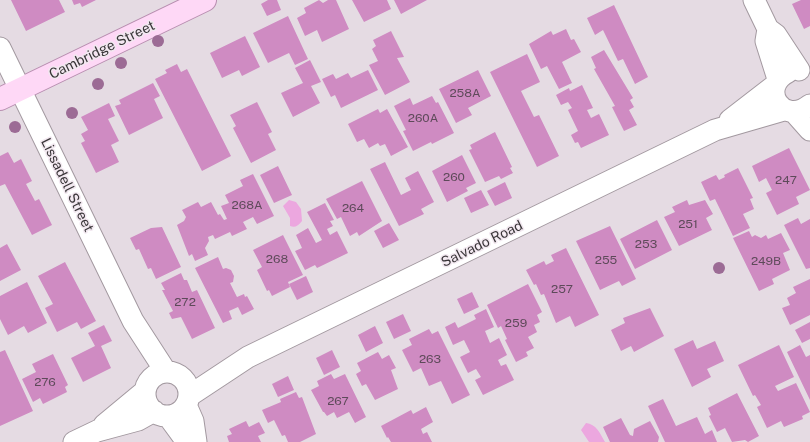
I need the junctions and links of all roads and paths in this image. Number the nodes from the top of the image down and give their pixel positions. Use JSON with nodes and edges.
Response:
{"nodes":[{"id":1,"x":205,"y":0,"type":"edge"},
{"id":2,"x":754,"y":0,"type":"edge"},
{"id":3,"x":768,"y":29,"type":"junction"},
{"id":4,"x":0,"y":48,"type":"edge"},
{"id":5,"x":806,"y":73,"type":"edge"},
{"id":6,"x":776,"y":83,"type":"junction"},
{"id":7,"x":20,"y":89,"type":"junction"},
{"id":8,"x":0,"y":99,"type":"edge"},
{"id":9,"x":796,"y":109,"type":"edge"},
{"id":10,"x":715,"y":130,"type":"junction"},
{"id":11,"x":810,"y":130,"type":"edge"},
{"id":12,"x":170,"y":387,"type":"junction"},
{"id":13,"x":161,"y":414,"type":"junction"},
{"id":14,"x":97,"y":431,"type":"junction"},
{"id":15,"x":74,"y":442,"type":"edge"},
{"id":16,"x":187,"y":442,"type":"edge"},
{"id":17,"x":196,"y":442,"type":"edge"}],
"edges":[{"from":1,"to":7,"type":"main road","name":"Cambridge Street"},
{"from":2,"to":3,"type":"street"},
{"from":3,"to":5,"type":"street"},
{"from":3,"to":6,"type":"street"},
{"from":4,"to":7,"type":"street","name":"Lissadell Street"},
{"from":5,"to":6,"type":"street","name":"Salvado Road"},
{"from":6,"to":9,"type":"street"},
{"from":6,"to":10,"type":"street","name":"Salvado Road"},
{"from":7,"to":8,"type":"main road","name":"Cambridge Street"},
{"from":7,"to":12,"type":"street","name":"Lissadell Street"},
{"from":9,"to":10,"type":"street","name":"Salvado Road"},
{"from":9,"to":11,"type":"street"},
{"from":10,"to":12,"type":"street","name":"Salvado Road"},
{"from":12,"to":13,"type":"street","name":"Salvado Road"},
{"from":12,"to":13,"type":"street"},
{"from":12,"to":14,"type":"street","name":"Salvado Road"},
{"from":12,"to":17,"type":"street","name":"Lissadell Street"},
{"from":13,"to":14,"type":"street","name":"Salvado Road"},
{"from":13,"to":16,"type":"street"},
{"from":14,"to":15,"type":"street","name":"Salvado Road"}]}
